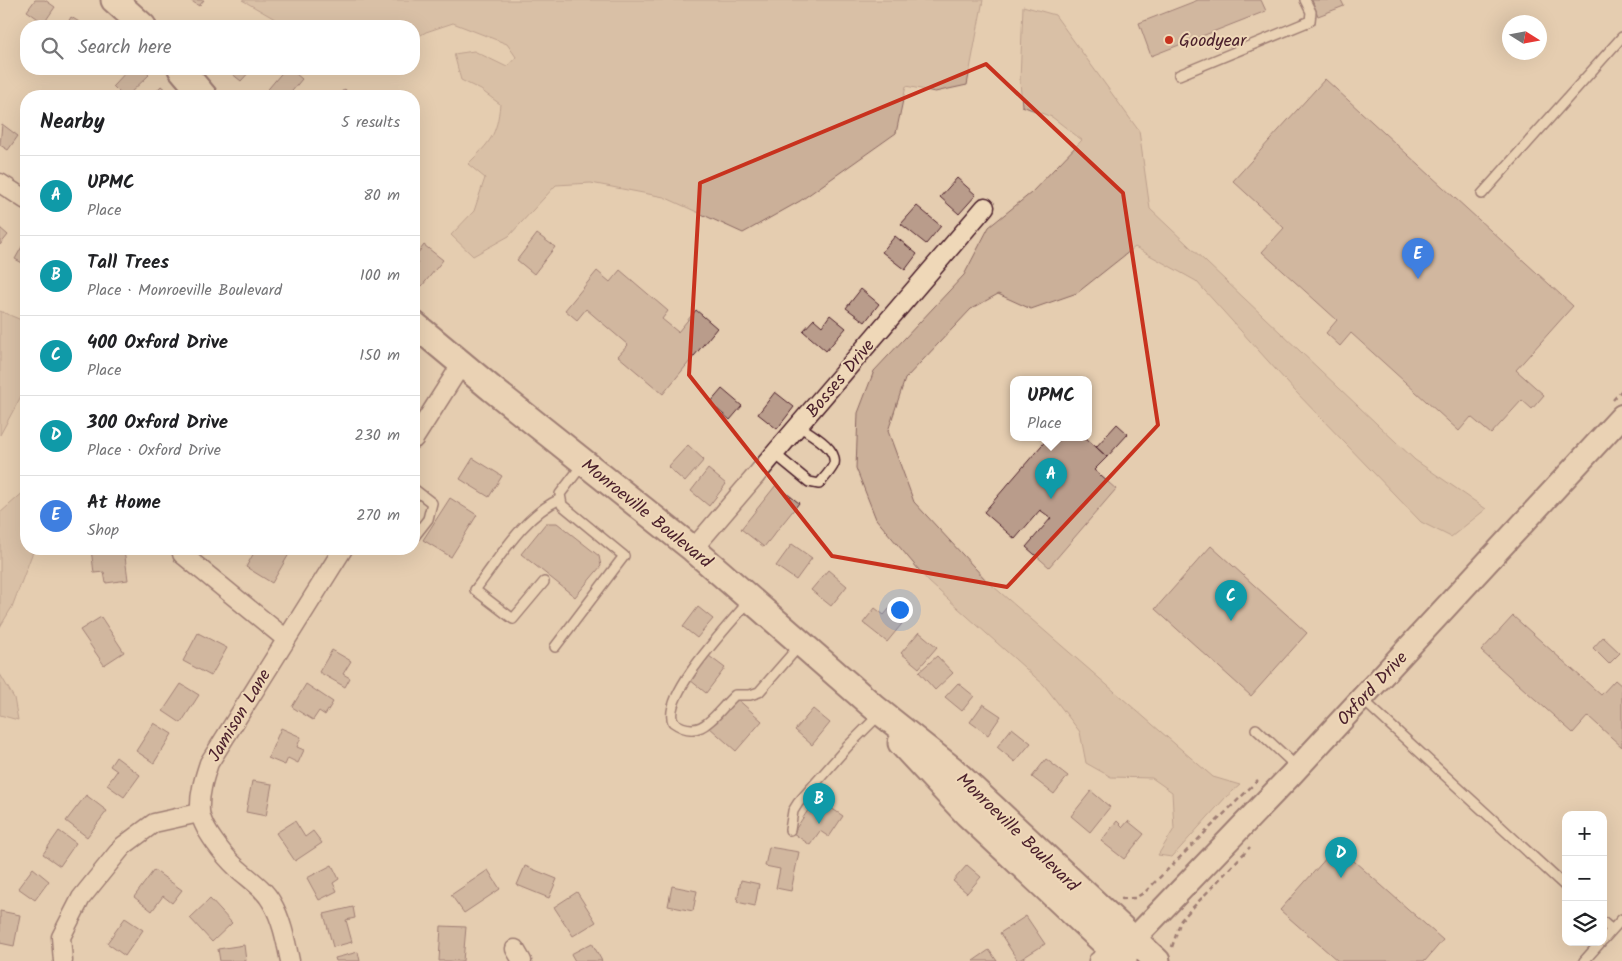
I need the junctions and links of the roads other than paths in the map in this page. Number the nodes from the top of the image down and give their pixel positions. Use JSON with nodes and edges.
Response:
{"nodes":[{"id":1,"x":114,"y":0,"type":"edge"},
{"id":2,"x":1306,"y":0,"type":"edge"},
{"id":3,"x":136,"y":20,"type":"edge"},
{"id":4,"x":1622,"y":37,"type":"edge"},
{"id":5,"x":186,"y":75,"type":"edge"},
{"id":6,"x":1179,"y":75,"type":"dead end"},
{"id":7,"x":198,"y":90,"type":"edge"},
{"id":8,"x":0,"y":183,"type":"edge"},
{"id":9,"x":1482,"y":194,"type":"dead end"},
{"id":10,"x":20,"y":196,"type":"edge"},
{"id":11,"x":985,"y":207,"type":"dead end"},
{"id":12,"x":420,"y":329,"type":"edge"},
{"id":13,"x":461,"y":365,"type":"junction"},
{"id":14,"x":1622,"y":416,"type":"edge"},
{"id":15,"x":799,"y":426,"type":"junction"},
{"id":16,"x":420,"y":430,"type":"edge"},
{"id":17,"x":775,"y":454,"type":"junction"},
{"id":18,"x":584,"y":462,"type":"junction"},
{"id":19,"x":420,"y":494,"type":"edge"},
{"id":20,"x":560,"y":499,"type":"junction"},
{"id":21,"x":420,"y":529,"type":"edge"},
{"id":22,"x":693,"y":548,"type":"junction"},
{"id":23,"x":183,"y":555,"type":"edge"},
{"id":24,"x":339,"y":555,"type":"edge"},
{"id":25,"x":544,"y":582,"type":"dead end"},
{"id":26,"x":751,"y":599,"type":"junction"},
{"id":27,"x":286,"y":639,"type":"junction"},
{"id":28,"x":801,"y":643,"type":"junction"},
{"id":29,"x":555,"y":647,"type":"dead end"},
{"id":30,"x":1362,"y":699,"type":"junction"},
{"id":31,"x":876,"y":711,"type":"junction"},
{"id":32,"x":1256,"y":729,"type":"dead end"},
{"id":33,"x":1298,"y":768,"type":"junction"},
{"id":34,"x":200,"y":813,"type":"junction"},
{"id":35,"x":790,"y":830,"type":"dead end"},
{"id":36,"x":1562,"y":883,"type":"edge"},
{"id":37,"x":1622,"y":919,"type":"edge"},
{"id":38,"x":1607,"y":926,"type":"edge"},
{"id":39,"x":1612,"y":930,"type":"junction"},
{"id":40,"x":1607,"y":936,"type":"edge"},
{"id":41,"x":1598,"y":946,"type":"edge"},
{"id":42,"x":1117,"y":954,"type":"edge"},
{"id":43,"x":63,"y":961,"type":"edge"},
{"id":44,"x":290,"y":961,"type":"edge"},
{"id":45,"x":1157,"y":961,"type":"edge"},
{"id":46,"x":1584,"y":961,"type":"edge"}],
"edges":[{"from":1,"to":3,"type":"main road"},
{"from":2,"to":6,"type":"lane"},
{"from":4,"to":9,"type":"lane"},
{"from":5,"to":7,"type":"main road"},
{"from":8,"to":10,"type":"street"},
{"from":11,"to":15,"type":"street","name":"Bosses Drive"},
{"from":12,"to":13,"type":"main road","name":"Monroeville Boulevard"},
{"from":13,"to":16,"type":"street"},
{"from":13,"to":18,"type":"main road","name":"Monroeville Boulevard"},
{"from":14,"to":30,"type":"street","name":"Oxford Drive"},
{"from":15,"to":17,"type":"street","name":"Bosses Drive"},
{"from":15,"to":17,"type":"lane"},
{"from":17,"to":22,"type":"street","name":"Bosses Drive"},
{"from":18,"to":20,"type":"lane"},
{"from":18,"to":22,"type":"main road","name":"Monroeville Boulevard"},
{"from":19,"to":21,"type":"lane"},
{"from":20,"to":25,"type":"lane"},
{"from":20,"to":29,"type":"lane"},
{"from":22,"to":26,"type":"main road","name":"Monroeville Boulevard"},
{"from":23,"to":27,"type":"street"},
{"from":24,"to":27,"type":"street","name":"Jamison Lane"},
{"from":26,"to":28,"type":"main road","name":"Monroeville Boulevard"},
{"from":26,"to":28,"type":"lane"},
{"from":27,"to":34,"type":"street","name":"Jamison Lane"},
{"from":28,"to":31,"type":"main road","name":"Monroeville Boulevard"},
{"from":30,"to":33,"type":"street","name":"Oxford Drive"},
{"from":30,"to":36,"type":"lane"},
{"from":31,"to":35,"type":"lane"},
{"from":31,"to":42,"type":"main road","name":"Monroeville Boulevard"},
{"from":32,"to":33,"type":"lane"},
{"from":33,"to":42,"type":"street","name":"Oxford Drive"},
{"from":34,"to":43,"type":"street"},
{"from":34,"to":44,"type":"street"},
{"from":37,"to":39,"type":"lane"},
{"from":38,"to":39,"type":"lane"},
{"from":39,"to":40,"type":"lane"},
{"from":41,"to":46,"type":"lane"},
{"from":42,"to":45,"type":"main road","name":"Monroeville Boulevard"}]}
